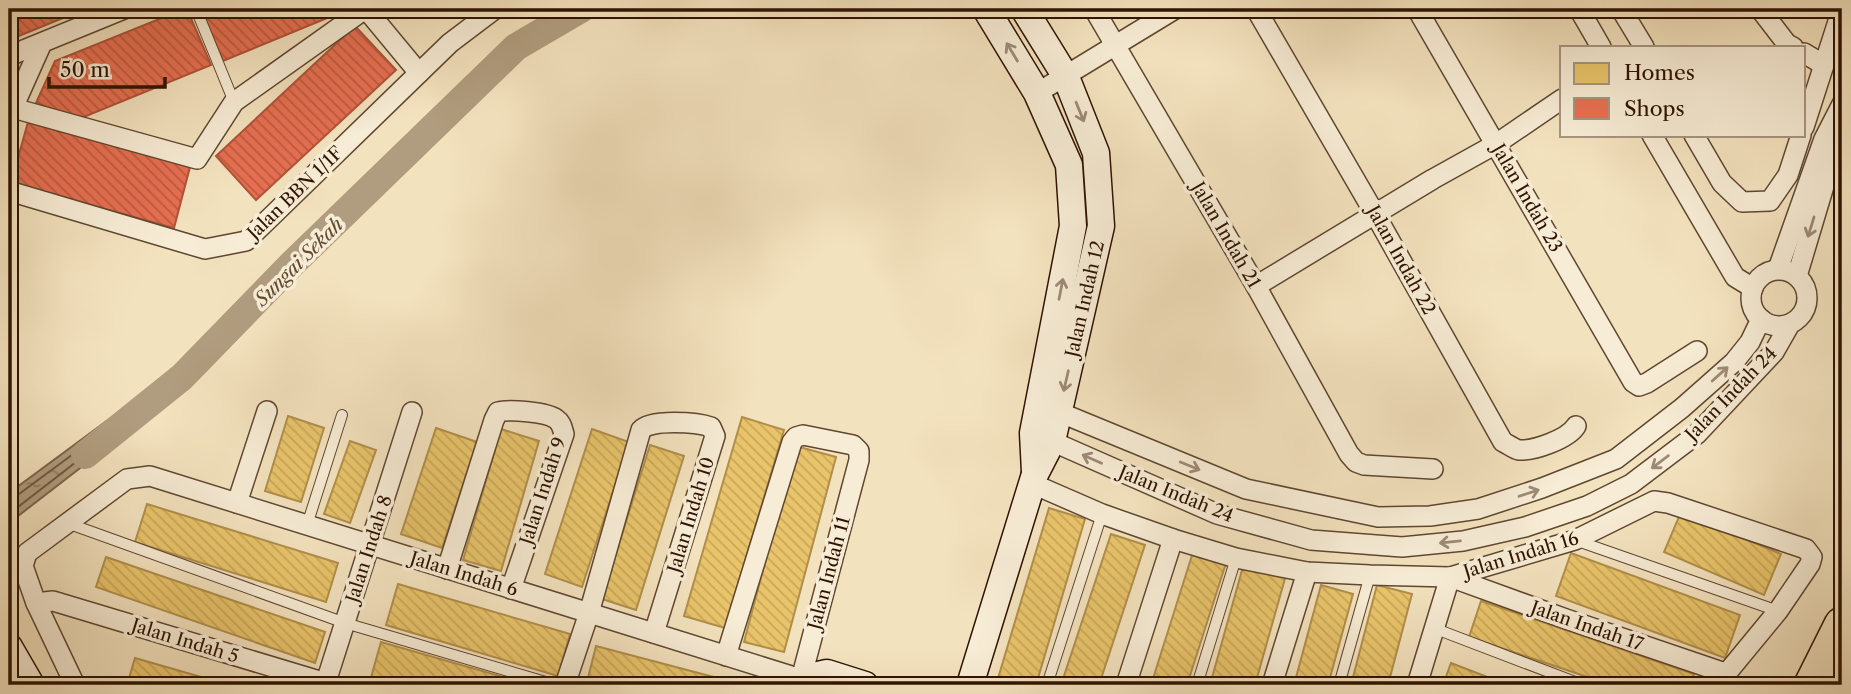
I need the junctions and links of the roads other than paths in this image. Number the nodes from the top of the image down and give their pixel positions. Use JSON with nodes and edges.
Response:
{"nodes":[{"id":1,"x":124,"y":9,"type":"edge"},
{"id":2,"x":196,"y":9,"type":"edge"},
{"id":3,"x":366,"y":9,"type":"edge"},
{"id":4,"x":495,"y":9,"type":"edge"},
{"id":5,"x":986,"y":9,"type":"edge"},
{"id":6,"x":1024,"y":9,"type":"edge"},
{"id":7,"x":1094,"y":9,"type":"edge"},
{"id":8,"x":1175,"y":9,"type":"edge"},
{"id":9,"x":1256,"y":9,"type":"edge"},
{"id":10,"x":1417,"y":9,"type":"edge"},
{"id":11,"x":1579,"y":9,"type":"edge"},
{"id":12,"x":1621,"y":9,"type":"edge"},
{"id":13,"x":1760,"y":9,"type":"edge"},
{"id":14,"x":1842,"y":9,"type":"edge"},
{"id":15,"x":42,"y":43,"type":"junction"},
{"id":16,"x":1115,"y":45,"type":"junction"},
{"id":17,"x":1600,"y":46,"type":"edge"},
{"id":18,"x":1643,"y":46,"type":"edge"},
{"id":19,"x":1791,"y":46,"type":"edge"},
{"id":20,"x":1806,"y":55,"type":"edge"},
{"id":21,"x":9,"y":56,"type":"edge"},
{"id":22,"x":1824,"y":65,"type":"junction"},
{"id":23,"x":419,"y":73,"type":"junction"},
{"id":24,"x":1066,"y":78,"type":"junction"},
{"id":25,"x":1037,"y":93,"type":"junction"},
{"id":26,"x":1560,"y":100,"type":"edge"},
{"id":27,"x":234,"y":102,"type":"junction"},
{"id":28,"x":1840,"y":109,"type":"edge"},
{"id":29,"x":11,"y":112,"type":"edge"},
{"id":30,"x":1806,"y":121,"type":"edge"},
{"id":31,"x":1653,"y":136,"type":"edge"},
{"id":32,"x":1695,"y":136,"type":"edge"},
{"id":33,"x":1801,"y":136,"type":"edge"},
{"id":34,"x":1496,"y":144,"type":"junction"},
{"id":35,"x":9,"y":191,"type":"edge"},
{"id":36,"x":1375,"y":214,"type":"junction"},
{"id":37,"x":1788,"y":273,"type":"junction"},
{"id":38,"x":1256,"y":286,"type":"junction"},
{"id":39,"x":1753,"y":288,"type":"junction"},
{"id":40,"x":1761,"y":319,"type":"junction"},
{"id":41,"x":1790,"y":324,"type":"junction"},
{"id":42,"x":1697,"y":351,"type":"dead end"},
{"id":43,"x":1049,"y":408,"type":"junction"},
{"id":44,"x":267,"y":411,"type":"dead end"},
{"id":45,"x":412,"y":412,"type":"dead end"},
{"id":46,"x":342,"y":415,"type":"dead end"},
{"id":47,"x":1576,"y":426,"type":"dead end"},
{"id":48,"x":1042,"y":437,"type":"junction"},
{"id":49,"x":1433,"y":469,"type":"dead end"},
{"id":50,"x":1034,"y":479,"type":"junction"},
{"id":51,"x":237,"y":503,"type":"junction"},
{"id":52,"x":1102,"y":514,"type":"junction"},
{"id":53,"x":66,"y":523,"type":"junction"},
{"id":54,"x":307,"y":526,"type":"junction"},
{"id":55,"x":1173,"y":539,"type":"junction"},
{"id":56,"x":1575,"y":540,"type":"junction"},
{"id":57,"x":370,"y":545,"type":"junction"},
{"id":58,"x":1236,"y":558,"type":"junction"},
{"id":59,"x":447,"y":569,"type":"junction"},
{"id":60,"x":1307,"y":572,"type":"junction"},
{"id":61,"x":1370,"y":575,"type":"junction"},
{"id":62,"x":1450,"y":577,"type":"junction"},
{"id":63,"x":511,"y":589,"type":"junction"},
{"id":64,"x":36,"y":603,"type":"junction"},
{"id":65,"x":1779,"y":611,"type":"junction"},
{"id":66,"x":589,"y":613,"type":"junction"},
{"id":67,"x":345,"y":623,"type":"junction"},
{"id":68,"x":1842,"y":625,"type":"edge"},
{"id":69,"x":1436,"y":629,"type":"junction"},
{"id":70,"x":654,"y":633,"type":"junction"},
{"id":71,"x":9,"y":647,"type":"edge"},
{"id":72,"x":726,"y":656,"type":"junction"},
{"id":73,"x":1721,"y":679,"type":"edge"},
{"id":74,"x":800,"y":682,"type":"edge"},
{"id":75,"x":31,"y":685,"type":"edge"},
{"id":76,"x":77,"y":685,"type":"edge"},
{"id":77,"x":328,"y":685,"type":"edge"},
{"id":78,"x":556,"y":685,"type":"edge"},
{"id":79,"x":565,"y":685,"type":"edge"},
{"id":80,"x":865,"y":685,"type":"edge"},
{"id":81,"x":970,"y":685,"type":"edge"},
{"id":82,"x":1047,"y":685,"type":"edge"},
{"id":83,"x":1126,"y":685,"type":"edge"},
{"id":84,"x":1197,"y":685,"type":"edge"},
{"id":85,"x":1272,"y":685,"type":"edge"},
{"id":86,"x":1339,"y":685,"type":"edge"},
{"id":87,"x":1417,"y":685,"type":"edge"},
{"id":88,"x":1583,"y":685,"type":"edge"},
{"id":89,"x":1812,"y":685,"type":"edge"}],
"edges":[{"from":1,"to":15,"type":"street"},
{"from":2,"to":27,"type":"lane"},
{"from":3,"to":23,"type":"street"},
{"from":3,"to":27,"type":"street"},
{"from":4,"to":23,"type":"street","name":"Jalan BBN 1/1F"},
{"from":25,"to":5,"type":"street","name":"Jalan Indah 12","one_way":true},
{"from":6,"to":24,"type":"street","name":"Jalan Indah 12"},
{"from":7,"to":16,"type":"street","name":"Jalan Indah 21"},
{"from":8,"to":16,"type":"street"},
{"from":9,"to":36,"type":"street","name":"Jalan Indah 22"},
{"from":10,"to":34,"type":"street","name":"Jalan Indah 23"},
{"from":11,"to":17,"type":"street"},
{"from":12,"to":18,"type":"street"},
{"from":13,"to":19,"type":"street"},
{"from":14,"to":22,"type":"street"},
{"from":15,"to":21,"type":"street"},
{"from":15,"to":29,"type":"street"},
{"from":16,"to":24,"type":"street"},
{"from":16,"to":38,"type":"street","name":"Jalan Indah 21"},
{"from":20,"to":22,"type":"street"},
{"from":22,"to":30,"type":"street"},
{"from":23,"to":35,"type":"street","name":"Jalan BBN 1/1F"},
{"from":24,"to":25,"type":"street"},
{"from":24,"to":43,"type":"street","name":"Jalan Indah 12","one_way":true},
{"from":43,"to":25,"type":"street","name":"Jalan Indah 12","one_way":true},
{"from":26,"to":34,"type":"street"},
{"from":27,"to":29,"type":"street"},
{"from":28,"to":37,"type":"street"},
{"from":31,"to":39,"type":"street"},
{"from":32,"to":33,"type":"street"},
{"from":34,"to":36,"type":"street"},
{"from":34,"to":42,"type":"street","name":"Jalan Indah 23"},
{"from":36,"to":38,"type":"street"},
{"from":36,"to":47,"type":"street","name":"Jalan Indah 22"},
{"from":37,"to":39,"type":"street"},
{"from":37,"to":41,"type":"street"},
{"from":38,"to":49,"type":"street","name":"Jalan Indah 21"},
{"from":39,"to":40,"type":"street"},
{"from":40,"to":41,"type":"street"},
{"from":43,"to":40,"type":"street","name":"Jalan Indah 24","one_way":true},
{"from":41,"to":48,"type":"street","name":"Jalan Indah 24","one_way":true},
{"from":43,"to":48,"type":"street","name":"Jalan Indah 12"},
{"from":44,"to":51,"type":"street"},
{"from":45,"to":57,"type":"street","name":"Jalan Indah 8"},
{"from":46,"to":54,"type":"lane"},
{"from":48,"to":50,"type":"street","name":"Jalan Indah 12"},
{"from":50,"to":52,"type":"street"},
{"from":50,"to":81,"type":"street","name":"Jalan Indah 12"},
{"from":51,"to":53,"type":"street","name":"Jalan Indah 6"},
{"from":51,"to":54,"type":"street","name":"Jalan Indah 6"},
{"from":52,"to":55,"type":"street"},
{"from":52,"to":82,"type":"lane"},
{"from":53,"to":64,"type":"street"},
{"from":53,"to":67,"type":"lane"},
{"from":54,"to":57,"type":"street","name":"Jalan Indah 6"},
{"from":55,"to":58,"type":"street"},
{"from":55,"to":83,"type":"street"},
{"from":56,"to":62,"type":"street","name":"Jalan Indah 16"},
{"from":56,"to":65,"type":"lane"},
{"from":56,"to":65,"type":"street","name":"Jalan Indah 16"},
{"from":57,"to":59,"type":"street","name":"Jalan Indah 6"},
{"from":57,"to":67,"type":"street","name":"Jalan Indah 8"},
{"from":58,"to":60,"type":"street"},
{"from":58,"to":84,"type":"lane"},
{"from":59,"to":63,"type":"street","name":"Jalan Indah 6"},
{"from":59,"to":63,"type":"street","name":"Jalan Indah 9"},
{"from":60,"to":61,"type":"street"},
{"from":60,"to":85,"type":"street"},
{"from":61,"to":62,"type":"street"},
{"from":61,"to":86,"type":"lane"},
{"from":62,"to":69,"type":"street","name":"Jalan Indah 16"},
{"from":62,"to":73,"type":"street","name":"Jalan Indah 17"},
{"from":63,"to":66,"type":"street","name":"Jalan Indah 6"},
{"from":64,"to":76,"type":"street"},
{"from":64,"to":77,"type":"street","name":"Jalan Indah 5"},
{"from":65,"to":73,"type":"street"},
{"from":66,"to":70,"type":"street","name":"Jalan Indah 6"},
{"from":66,"to":70,"type":"street","name":"Jalan Indah 10"},
{"from":66,"to":79,"type":"street"},
{"from":67,"to":77,"type":"street","name":"Jalan Indah 8"},
{"from":67,"to":78,"type":"lane"},
{"from":68,"to":89,"type":"highway"},
{"from":69,"to":87,"type":"street","name":"Jalan Indah 16"},
{"from":69,"to":88,"type":"lane"},
{"from":70,"to":72,"type":"street","name":"Jalan Indah 6"},
{"from":71,"to":75,"type":"street"},
{"from":72,"to":74,"type":"street","name":"Jalan Indah 6"},
{"from":72,"to":74,"type":"street","name":"Jalan Indah 11"},
{"from":74,"to":80,"type":"street"}]}
